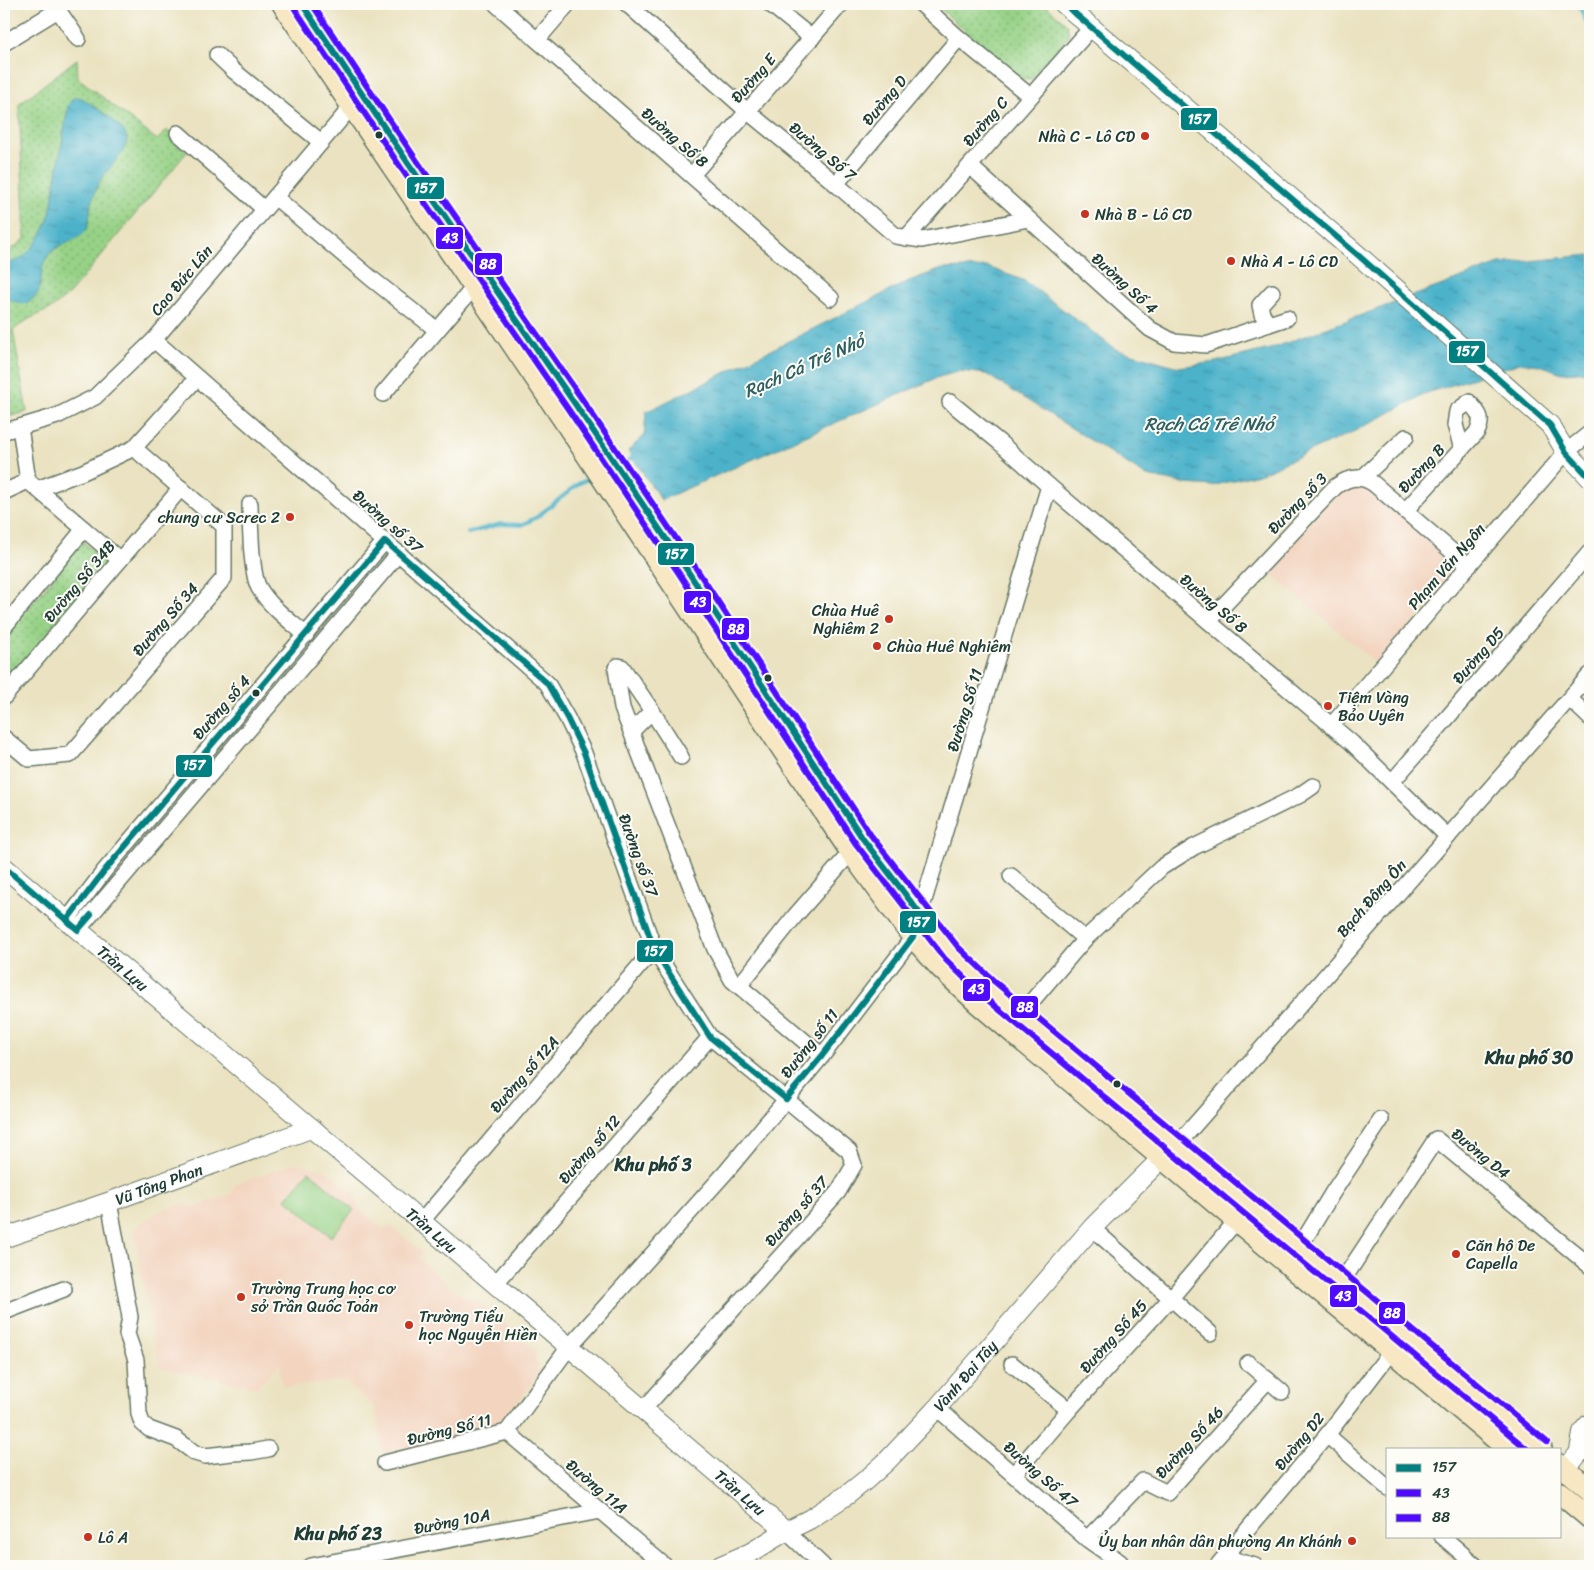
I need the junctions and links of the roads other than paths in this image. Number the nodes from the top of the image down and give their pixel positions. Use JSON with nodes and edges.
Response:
{"nodes":[{"id":1,"x":283,"y":4,"type":"edge"},
{"id":2,"x":302,"y":4,"type":"edge"},
{"id":3,"x":496,"y":4,"type":"edge"},
{"id":4,"x":568,"y":4,"type":"edge"},
{"id":5,"x":627,"y":4,"type":"edge"},
{"id":6,"x":770,"y":4,"type":"edge"},
{"id":7,"x":841,"y":4,"type":"edge"},
{"id":8,"x":921,"y":4,"type":"edge"},
{"id":9,"x":1064,"y":4,"type":"edge"},
{"id":10,"x":56,"y":7,"type":"edge"},
{"id":11,"x":1092,"y":28,"type":"junction"},
{"id":12,"x":812,"y":38,"type":"junction"},
{"id":13,"x":959,"y":38,"type":"junction"},
{"id":14,"x":78,"y":39,"type":"dead end"},
{"id":15,"x":537,"y":40,"type":"junction"},
{"id":16,"x":4,"y":42,"type":"edge"},
{"id":17,"x":216,"y":55,"type":"dead end"},
{"id":18,"x":1030,"y":96,"type":"junction"},
{"id":19,"x":352,"y":106,"type":"junction"},
{"id":20,"x":747,"y":111,"type":"junction"},
{"id":21,"x":178,"y":133,"type":"dead end"},
{"id":22,"x":321,"y":142,"type":"junction"},
{"id":23,"x":970,"y":166,"type":"junction"},
{"id":24,"x":692,"y":175,"type":"junction"},
{"id":25,"x":836,"y":184,"type":"junction"},
{"id":26,"x":275,"y":197,"type":"junction"},
{"id":27,"x":264,"y":209,"type":"junction"},
{"id":28,"x":1028,"y":219,"type":"junction"},
{"id":29,"x":906,"y":238,"type":"junction"},
{"id":30,"x":474,"y":287,"type":"junction"},
{"id":31,"x":1272,"y":292,"type":"dead end"},
{"id":32,"x":831,"y":298,"type":"dead end"},
{"id":33,"x":1287,"y":318,"type":"dead end"},
{"id":34,"x":1268,"y":324,"type":"junction"},
{"id":35,"x":437,"y":330,"type":"junction"},
{"id":36,"x":154,"y":340,"type":"junction"},
{"id":37,"x":197,"y":378,"type":"junction"},
{"id":38,"x":383,"y":394,"type":"dead end"},
{"id":39,"x":950,"y":402,"type":"dead end"},
{"id":40,"x":568,"y":411,"type":"junction"},
{"id":41,"x":20,"y":428,"type":"junction"},
{"id":42,"x":4,"y":431,"type":"edge"},
{"id":43,"x":1590,"y":433,"type":"edge"},
{"id":44,"x":1406,"y":437,"type":"dead end"},
{"id":45,"x":134,"y":448,"type":"junction"},
{"id":46,"x":1462,"y":449,"type":"dead end"},
{"id":47,"x":1566,"y":452,"type":"junction"},
{"id":48,"x":1362,"y":478,"type":"junction"},
{"id":49,"x":1590,"y":478,"type":"edge"},
{"id":50,"x":32,"y":485,"type":"junction"},
{"id":51,"x":1049,"y":486,"type":"junction"},
{"id":52,"x":181,"y":488,"type":"junction"},
{"id":53,"x":4,"y":492,"type":"edge"},
{"id":54,"x":250,"y":504,"type":"dead end"},
{"id":55,"x":1405,"y":511,"type":"junction"},
{"id":56,"x":84,"y":529,"type":"junction"},
{"id":57,"x":385,"y":541,"type":"junction"},
{"id":58,"x":1590,"y":552,"type":"edge"},
{"id":59,"x":399,"y":553,"type":"junction"},
{"id":60,"x":120,"y":560,"type":"junction"},
{"id":61,"x":1470,"y":566,"type":"junction"},
{"id":62,"x":676,"y":572,"type":"junction"},
{"id":63,"x":1209,"y":622,"type":"junction"},
{"id":64,"x":4,"y":626,"type":"edge"},
{"id":65,"x":306,"y":635,"type":"junction"},
{"id":66,"x":1590,"y":675,"type":"edge"},
{"id":67,"x":4,"y":697,"type":"edge"},
{"id":68,"x":1570,"y":699,"type":"junction"},
{"id":69,"x":652,"y":711,"type":"junction"},
{"id":70,"x":1590,"y":718,"type":"edge"},
{"id":71,"x":1331,"y":726,"type":"junction"},
{"id":72,"x":631,"y":732,"type":"junction"},
{"id":73,"x":4,"y":738,"type":"edge"},
{"id":74,"x":681,"y":757,"type":"dead end"},
{"id":75,"x":1392,"y":782,"type":"junction"},
{"id":76,"x":1313,"y":786,"type":"dead end"},
{"id":77,"x":1448,"y":837,"type":"junction"},
{"id":78,"x":851,"y":852,"type":"junction"},
{"id":79,"x":4,"y":866,"type":"edge"},
{"id":80,"x":1011,"y":876,"type":"dead end"},
{"id":81,"x":920,"y":915,"type":"junction"},
{"id":82,"x":72,"y":925,"type":"junction"},
{"id":83,"x":914,"y":937,"type":"junction"},
{"id":84,"x":1085,"y":939,"type":"junction"},
{"id":85,"x":655,"y":951,"type":"junction"},
{"id":86,"x":739,"y":986,"type":"junction"},
{"id":87,"x":1020,"y":1014,"type":"junction"},
{"id":88,"x":710,"y":1037,"type":"junction"},
{"id":89,"x":822,"y":1056,"type":"junction"},
{"id":90,"x":786,"y":1099,"type":"junction"},
{"id":91,"x":1381,"y":1120,"type":"dead end"},
{"id":92,"x":312,"y":1128,"type":"junction"},
{"id":93,"x":1170,"y":1152,"type":"junction"},
{"id":94,"x":109,"y":1202,"type":"junction"},
{"id":95,"x":1236,"y":1220,"type":"junction"},
{"id":96,"x":422,"y":1222,"type":"junction"},
{"id":97,"x":1092,"y":1228,"type":"junction"},
{"id":98,"x":4,"y":1238,"type":"edge"},
{"id":99,"x":1299,"y":1248,"type":"junction"},
{"id":100,"x":1590,"y":1266,"type":"edge"},
{"id":101,"x":1341,"y":1283,"type":"junction"},
{"id":102,"x":495,"y":1284,"type":"junction"},
{"id":103,"x":64,"y":1289,"type":"dead end"},
{"id":104,"x":1171,"y":1298,"type":"junction"},
{"id":105,"x":4,"y":1312,"type":"edge"},
{"id":106,"x":1210,"y":1333,"type":"dead end"},
{"id":107,"x":1398,"y":1343,"type":"junction"},
{"id":108,"x":569,"y":1347,"type":"junction"},
{"id":109,"x":1248,"y":1363,"type":"dead end"},
{"id":110,"x":1012,"y":1364,"type":"dead end"},
{"id":111,"x":1268,"y":1380,"type":"junction"},
{"id":112,"x":1282,"y":1392,"type":"dead end"},
{"id":113,"x":937,"y":1408,"type":"junction"},
{"id":114,"x":643,"y":1410,"type":"junction"},
{"id":115,"x":1069,"y":1410,"type":"junction"},
{"id":116,"x":1590,"y":1424,"type":"edge"},
{"id":117,"x":507,"y":1432,"type":"junction"},
{"id":118,"x":1327,"y":1435,"type":"junction"},
{"id":119,"x":1507,"y":1448,"type":"edge"},
{"id":120,"x":1540,"y":1448,"type":"edge"},
{"id":121,"x":268,"y":1449,"type":"dead end"},
{"id":122,"x":1585,"y":1450,"type":"edge"},
{"id":123,"x":385,"y":1462,"type":"dead end"},
{"id":124,"x":1563,"y":1467,"type":"edge"},
{"id":125,"x":1014,"y":1474,"type":"junction"},
{"id":126,"x":1386,"y":1486,"type":"edge"},
{"id":127,"x":1590,"y":1490,"type":"edge"},
{"id":128,"x":1562,"y":1494,"type":"edge"},
{"id":129,"x":600,"y":1511,"type":"junction"},
{"id":130,"x":1590,"y":1518,"type":"edge"},
{"id":131,"x":786,"y":1532,"type":"junction"},
{"id":132,"x":1444,"y":1538,"type":"edge"},
{"id":133,"x":1087,"y":1539,"type":"junction"},
{"id":134,"x":1221,"y":1562,"type":"edge"},
{"id":135,"x":311,"y":1566,"type":"edge"},
{"id":136,"x":664,"y":1566,"type":"edge"},
{"id":137,"x":720,"y":1566,"type":"edge"},
{"id":138,"x":823,"y":1566,"type":"edge"},
{"id":139,"x":1122,"y":1566,"type":"edge"},
{"id":140,"x":1255,"y":1566,"type":"edge"},
{"id":141,"x":1476,"y":1566,"type":"edge"}],
"edges":[{"from":1,"to":19,"type":"main road"},
{"from":2,"to":40,"type":"main road"},
{"from":3,"to":15,"type":"street","name":"Đường Số 8"},
{"from":4,"to":15,"type":"street"},
{"from":5,"to":20,"type":"street","name":"Đường Số 7"},
{"from":6,"to":12,"type":"street"},
{"from":7,"to":12,"type":"street","name":"Đường E"},
{"from":8,"to":13,"type":"street"},
{"from":9,"to":11,"type":"street"},
{"from":10,"to":14,"type":"street"},
{"from":10,"to":16,"type":"street"},
{"from":11,"to":18,"type":"street","name":"Đường C"},
{"from":11,"to":47,"type":"street"},
{"from":12,"to":20,"type":"street","name":"Đường E"},
{"from":13,"to":18,"type":"street"},
{"from":13,"to":25,"type":"street","name":"Đường D"},
{"from":15,"to":24,"type":"street","name":"Đường Số 8"},
{"from":17,"to":22,"type":"street"},
{"from":18,"to":23,"type":"street","name":"Đường C"},
{"from":19,"to":22,"type":"street","name":"Cao Đức Lân"},
{"from":19,"to":30,"type":"main road"},
{"from":20,"to":24,"type":"street","name":"Đường E"},
{"from":20,"to":25,"type":"street","name":"Đường Số 7"},
{"from":21,"to":27,"type":"street"},
{"from":22,"to":26,"type":"street","name":"Cao Đức Lân"},
{"from":23,"to":28,"type":"street","name":"Đường Số 4"},
{"from":23,"to":29,"type":"street","name":"Đường C"},
{"from":24,"to":32,"type":"street","name":"Đường Số 8"},
{"from":25,"to":29,"type":"street","name":"Đường Số 7"},
{"from":26,"to":27,"type":"street","name":"Cao Đức Lân"},
{"from":26,"to":35,"type":"street"},
{"from":27,"to":36,"type":"street","name":"Cao Đức Lân"},
{"from":28,"to":29,"type":"street","name":"Đường Số 7"},
{"from":28,"to":34,"type":"street","name":"Đường Số 4"},
{"from":30,"to":35,"type":"street"},
{"from":30,"to":40,"type":"main road"},
{"from":31,"to":34,"type":"street"},
{"from":33,"to":34,"type":"street","name":"Đường Số 4"},
{"from":35,"to":38,"type":"street"},
{"from":36,"to":37,"type":"street","name":"Đường số 37"},
{"from":36,"to":41,"type":"street","name":"Cao Đức Lân"},
{"from":37,"to":45,"type":"street"},
{"from":37,"to":57,"type":"street","name":"Đường số 37"},
{"from":39,"to":51,"type":"street","name":"Đường Số 8"},
{"from":40,"to":62,"type":"main road"},
{"from":41,"to":42,"type":"street","name":"Cao Đức Lân"},
{"from":41,"to":50,"type":"street"},
{"from":43,"to":47,"type":"street","name":"Phạm Văn Ngôn"},
{"from":44,"to":48,"type":"street"},
{"from":45,"to":50,"type":"street"},
{"from":45,"to":52,"type":"street","name":"Đường Số 34"},
{"from":46,"to":55,"type":"street","name":"Đường B"},
{"from":47,"to":49,"type":"street"},
{"from":47,"to":61,"type":"street","name":"Phạm Văn Ngôn"},
{"from":48,"to":55,"type":"street"},
{"from":48,"to":63,"type":"street","name":"Đường số 3"},
{"from":50,"to":53,"type":"street"},
{"from":50,"to":56,"type":"street"},
{"from":51,"to":63,"type":"street","name":"Đường Số 8"},
{"from":51,"to":81,"type":"street","name":"Đường Số 11"},
{"from":52,"to":60,"type":"street","name":"Đường Số 34B"},
{"from":52,"to":73,"type":"street","name":"Đường Số 34"},
{"from":54,"to":65,"type":"street"},
{"from":55,"to":61,"type":"street"},
{"from":56,"to":60,"type":"street"},
{"from":56,"to":64,"type":"street"},
{"from":57,"to":59,"type":"street","name":"Đường số 37"},
{"from":57,"to":65,"type":"street","name":"Đường số 4"},
{"from":58,"to":75,"type":"street","name":"Đường D5"},
{"from":59,"to":82,"type":"street"},
{"from":59,"to":85,"type":"street","name":"Đường số 37"},
{"from":60,"to":67,"type":"street","name":"Đường Số 34B"},
{"from":61,"to":71,"type":"street","name":"Phạm Văn Ngôn"},
{"from":62,"to":78,"type":"main road"},
{"from":62,"to":81,"type":"main road"},
{"from":63,"to":71,"type":"street","name":"Đường Số 8"},
{"from":65,"to":82,"type":"street","name":"Đường số 4"},
{"from":66,"to":68,"type":"street","name":"Bạch Đông Ôn"},
{"from":68,"to":70,"type":"street"},
{"from":68,"to":77,"type":"street","name":"Bạch Đông Ôn"},
{"from":69,"to":72,"type":"street"},
{"from":69,"to":72,"type":"street"},
{"from":69,"to":74,"type":"street"},
{"from":71,"to":75,"type":"street","name":"Đường Số 8"},
{"from":72,"to":86,"type":"street"},
{"from":75,"to":77,"type":"street","name":"Đường Số 8"},
{"from":76,"to":84,"type":"street"},
{"from":77,"to":93,"type":"street","name":"Bạch Đông Ôn"},
{"from":78,"to":83,"type":"main road"},
{"from":78,"to":86,"type":"street"},
{"from":79,"to":82,"type":"street","name":"Trần Lựu"},
{"from":80,"to":84,"type":"street"},
{"from":81,"to":83,"type":"street","name":"Đường Số 11"},
{"from":81,"to":87,"type":"main road"},
{"from":82,"to":92,"type":"street","name":"Trần Lựu"},
{"from":83,"to":89,"type":"street","name":"Đường số 11"},
{"from":83,"to":93,"type":"main road"},
{"from":84,"to":87,"type":"street"},
{"from":85,"to":88,"type":"street","name":"Đường số 37"},
{"from":85,"to":96,"type":"street","name":"Đường số 12A"},
{"from":86,"to":89,"type":"street"},
{"from":87,"to":93,"type":"main road"},
{"from":88,"to":90,"type":"street","name":"Đường số 37"},
{"from":88,"to":102,"type":"street","name":"Đường số 12"},
{"from":89,"to":90,"type":"street","name":"Đường số 11"},
{"from":90,"to":108,"type":"street","name":"Đường số 11"},
{"from":90,"to":114,"type":"street","name":"Đường số 37"},
{"from":91,"to":99,"type":"street"},
{"from":92,"to":94,"type":"street","name":"Vũ Tông Phan"},
{"from":92,"to":96,"type":"street","name":"Trần Lựu"},
{"from":93,"to":95,"type":"main road"},
{"from":93,"to":97,"type":"street","name":"Vành Đai Tây"},
{"from":93,"to":99,"type":"main road"},
{"from":94,"to":98,"type":"street","name":"Vũ Tông Phan"},
{"from":94,"to":121,"type":"street"},
{"from":95,"to":104,"type":"street","name":"Đường Số 45"},
{"from":95,"to":107,"type":"main road"},
{"from":96,"to":102,"type":"street","name":"Trần Lựu"},
{"from":97,"to":104,"type":"street"},
{"from":97,"to":113,"type":"street","name":"Vành Đai Tây"},
{"from":99,"to":101,"type":"main road"},
{"from":100,"to":101,"type":"street","name":"Đường D4"},
{"from":101,"to":107,"type":"main road"},
{"from":102,"to":108,"type":"street","name":"Trần Lựu"},
{"from":103,"to":105,"type":"street"},
{"from":104,"to":106,"type":"street"},
{"from":104,"to":115,"type":"street","name":"Đường Số 45"},
{"from":107,"to":118,"type":"street","name":"Đường D2"},
{"from":107,"to":119,"type":"main road"},
{"from":107,"to":120,"type":"main road"},
{"from":108,"to":114,"type":"street","name":"Trần Lựu"},
{"from":108,"to":117,"type":"street","name":"Đường Số 11"},
{"from":109,"to":111,"type":"street"},
{"from":110,"to":115,"type":"street"},
{"from":111,"to":112,"type":"street"},
{"from":111,"to":133,"type":"street","name":"Đường Số 46"},
{"from":113,"to":125,"type":"street","name":"Đường Số 47"},
{"from":113,"to":131,"type":"street","name":"Vành Đai Tây"},
{"from":114,"to":131,"type":"street","name":"Trần Lựu"},
{"from":115,"to":125,"type":"street","name":"Đường Số 45"},
{"from":116,"to":122,"type":"street"},
{"from":117,"to":123,"type":"street","name":"Đường Số 11"},
{"from":117,"to":129,"type":"street","name":"Đường 11A"},
{"from":118,"to":126,"type":"street"},
{"from":118,"to":134,"type":"street","name":"Đường D2"},
{"from":122,"to":124,"type":"street"},
{"from":124,"to":127,"type":"main road"},
{"from":125,"to":133,"type":"street","name":"Đường Số 47"},
{"from":128,"to":130,"type":"main road"},
{"from":129,"to":135,"type":"street","name":"Đường 10A"},
{"from":129,"to":136,"type":"street","name":"Đường 11A"},
{"from":131,"to":137,"type":"street","name":"Vành Đai Tây"},
{"from":131,"to":138,"type":"street"},
{"from":132,"to":141,"type":"street"},
{"from":133,"to":139,"type":"street","name":"Đường Số 47"},
{"from":134,"to":140,"type":"street"}]}
